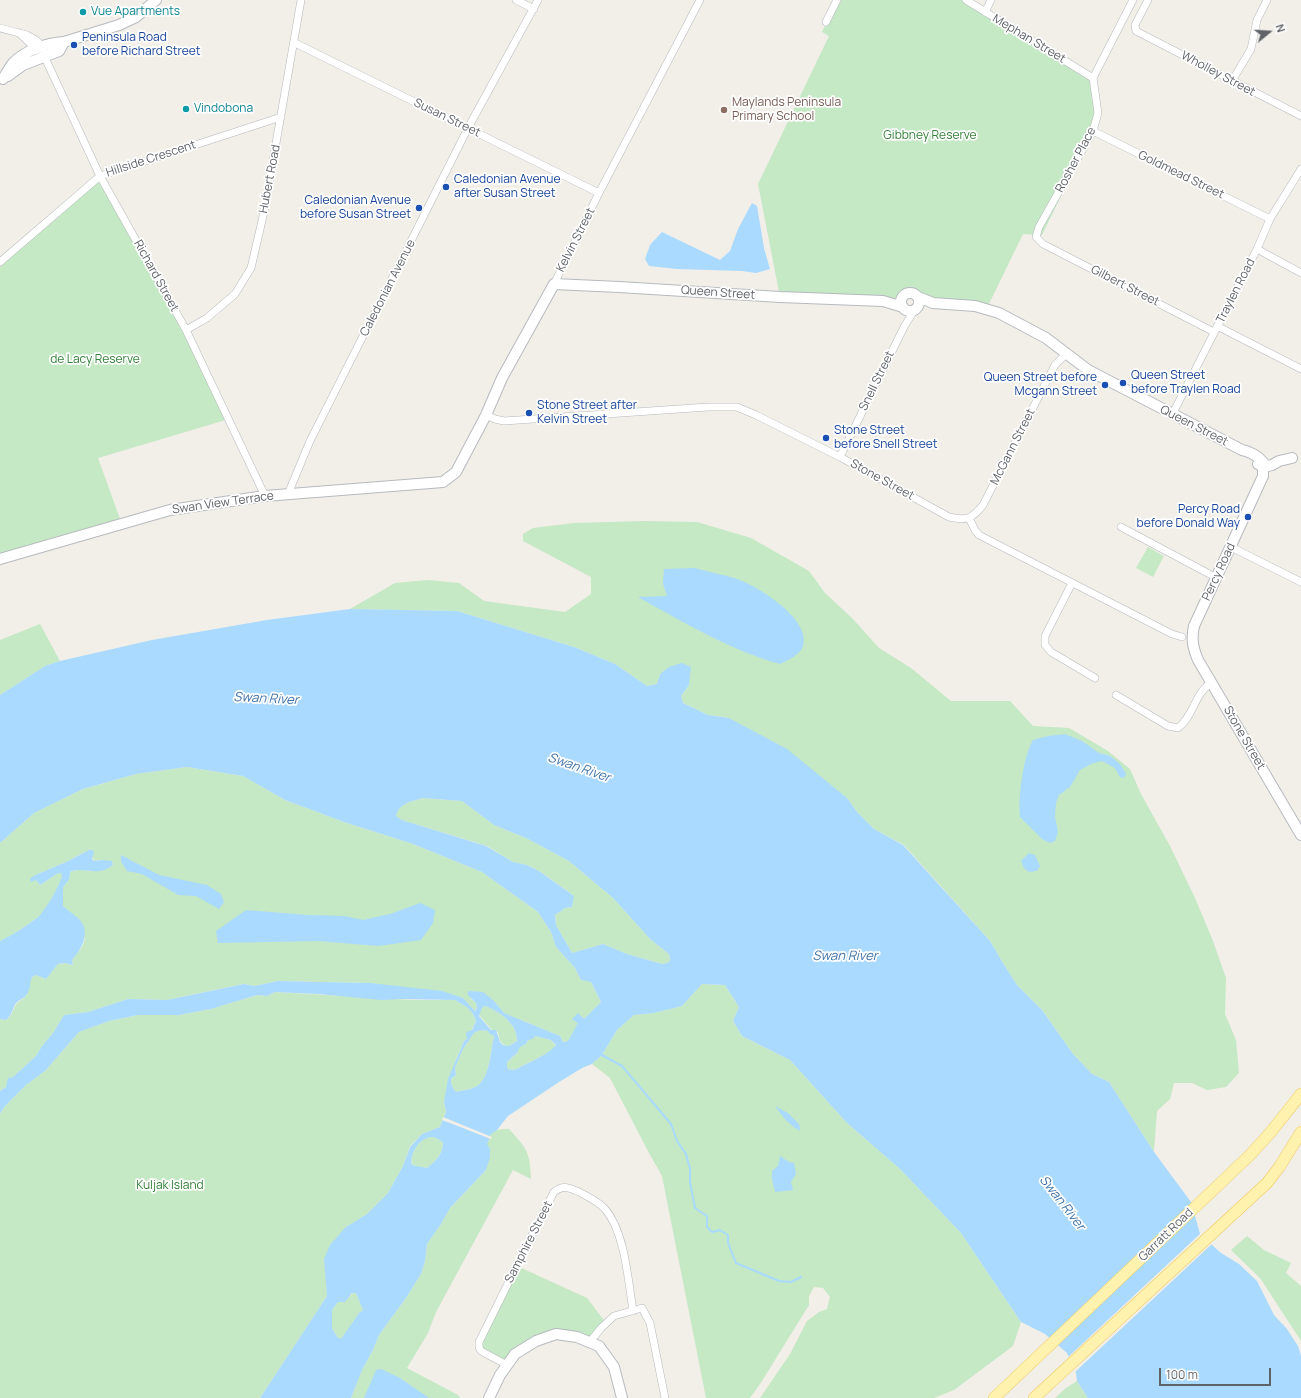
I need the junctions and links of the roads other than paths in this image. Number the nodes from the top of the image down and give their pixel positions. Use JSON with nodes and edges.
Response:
{"nodes":[{"id":1,"x":302,"y":0,"type":"edge"},
{"id":2,"x":516,"y":0,"type":"edge"},
{"id":3,"x":538,"y":0,"type":"edge"},
{"id":4,"x":700,"y":0,"type":"edge"},
{"id":5,"x":837,"y":0,"type":"edge"},
{"id":6,"x":966,"y":0,"type":"edge"},
{"id":7,"x":991,"y":0,"type":"edge"},
{"id":8,"x":1133,"y":0,"type":"edge"},
{"id":9,"x":1148,"y":0,"type":"edge"},
{"id":10,"x":1267,"y":0,"type":"edge"},
{"id":11,"x":153,"y":1,"type":"edge"},
{"id":12,"x":534,"y":9,"type":"junction"},
{"id":13,"x":985,"y":12,"type":"junction"},
{"id":14,"x":826,"y":22,"type":"dead end"},
{"id":15,"x":0,"y":28,"type":"edge"},
{"id":16,"x":64,"y":42,"type":"junction"},
{"id":17,"x":295,"y":43,"type":"junction"},
{"id":18,"x":39,"y":47,"type":"junction"},
{"id":19,"x":45,"y":57,"type":"junction"},
{"id":20,"x":1093,"y":78,"type":"junction"},
{"id":21,"x":2,"y":81,"type":"edge"},
{"id":22,"x":1232,"y":81,"type":"junction"},
{"id":23,"x":1301,"y":116,"type":"edge"},
{"id":24,"x":281,"y":117,"type":"junction"},
{"id":25,"x":468,"y":128,"type":"junction"},
{"id":26,"x":1093,"y":131,"type":"junction"},
{"id":27,"x":1301,"y":169,"type":"edge"},
{"id":28,"x":100,"y":176,"type":"junction"},
{"id":29,"x":599,"y":193,"type":"junction"},
{"id":30,"x":1270,"y":219,"type":"junction"},
{"id":31,"x":1036,"y":237,"type":"joint"},
{"id":32,"x":1257,"y":249,"type":"junction"},
{"id":33,"x":0,"y":262,"type":"edge"},
{"id":34,"x":1301,"y":273,"type":"edge"},
{"id":35,"x":554,"y":284,"type":"junction"},
{"id":36,"x":910,"y":304,"type":"junction"},
{"id":37,"x":1216,"y":329,"type":"junction"},
{"id":38,"x":186,"y":330,"type":"junction"},
{"id":39,"x":1066,"y":354,"type":"junction"},
{"id":40,"x":1301,"y":369,"type":"edge"},
{"id":41,"x":1172,"y":414,"type":"junction"},
{"id":42,"x":486,"y":415,"type":"junction"},
{"id":43,"x":840,"y":457,"type":"junction"},
{"id":44,"x":1297,"y":460,"type":"edge"},
{"id":45,"x":1263,"y":465,"type":"junction"},
{"id":46,"x":450,"y":478,"type":"joint"},
{"id":47,"x":288,"y":494,"type":"junction"},
{"id":48,"x":264,"y":496,"type":"junction"},
{"id":49,"x":969,"y":518,"type":"junction"},
{"id":50,"x":1121,"y":527,"type":"dead end"},
{"id":51,"x":1231,"y":547,"type":"junction"},
{"id":52,"x":0,"y":559,"type":"edge"},
{"id":53,"x":1217,"y":578,"type":"junction"},
{"id":54,"x":1301,"y":582,"type":"edge"},
{"id":55,"x":1072,"y":583,"type":"junction"},
{"id":56,"x":1187,"y":638,"type":"junction"},
{"id":57,"x":1095,"y":678,"type":"dead end"},
{"id":58,"x":1212,"y":683,"type":"junction"},
{"id":59,"x":1116,"y":695,"type":"dead end"},
{"id":60,"x":1301,"y":835,"type":"edge"},
{"id":61,"x":1301,"y":1094,"type":"edge"},
{"id":62,"x":1301,"y":1132,"type":"edge"},
{"id":63,"x":633,"y":1311,"type":"junction"},
{"id":64,"x":590,"y":1342,"type":"junction"},
{"id":65,"x":507,"y":1365,"type":"junction"},
{"id":66,"x":489,"y":1398,"type":"edge"},
{"id":67,"x":622,"y":1398,"type":"edge"},
{"id":68,"x":665,"y":1398,"type":"edge"},
{"id":69,"x":994,"y":1398,"type":"edge"},
{"id":70,"x":1034,"y":1398,"type":"edge"}],
"edges":[{"from":1,"to":17,"type":"street","name":"Hubert Road"},
{"from":2,"to":12,"type":"street"},
{"from":3,"to":12,"type":"street","name":"Caledonian Avenue"},
{"from":4,"to":29,"type":"street","name":"Kelvin Street"},
{"from":5,"to":14,"type":"street"},
{"from":6,"to":13,"type":"street","name":"Mephan Street"},
{"from":7,"to":13,"type":"street"},
{"from":8,"to":20,"type":"street"},
{"from":9,"to":22,"type":"street","name":"Wholley Street"},
{"from":10,"to":22,"type":"street"},
{"from":11,"to":16,"type":"street"},
{"from":12,"to":25,"type":"street","name":"Caledonian Avenue"},
{"from":13,"to":20,"type":"street","name":"Mephan Street"},
{"from":15,"to":18,"type":"street"},
{"from":16,"to":18,"type":"street"},
{"from":16,"to":19,"type":"street"},
{"from":17,"to":24,"type":"street","name":"Hubert Road"},
{"from":17,"to":25,"type":"street","name":"Susan Street"},
{"from":18,"to":19,"type":"street","name":"Richard Street"},
{"from":18,"to":21,"type":"street"},
{"from":19,"to":21,"type":"street"},
{"from":19,"to":28,"type":"street","name":"Richard Street"},
{"from":20,"to":26,"type":"street","name":"Rosher Place"},
{"from":22,"to":23,"type":"street","name":"Wholley Street"},
{"from":24,"to":28,"type":"street","name":"Hillside Crescent"},
{"from":24,"to":38,"type":"street","name":"Hubert Road"},
{"from":25,"to":29,"type":"street","name":"Susan Street"},
{"from":25,"to":47,"type":"street","name":"Caledonian Avenue"},
{"from":26,"to":30,"type":"street","name":"Goldmead Street"},
{"from":26,"to":31,"type":"street","name":"Rosher Place"},
{"from":27,"to":30,"type":"street","name":"Traylen Road"},
{"from":28,"to":33,"type":"street","name":"Hillside Crescent"},
{"from":28,"to":38,"type":"street","name":"Richard Street"},
{"from":29,"to":35,"type":"street","name":"Kelvin Street"},
{"from":30,"to":32,"type":"street","name":"Traylen Road"},
{"from":31,"to":37,"type":"street","name":"Gilbert Street"},
{"from":32,"to":34,"type":"street"},
{"from":32,"to":37,"type":"street","name":"Traylen Road"},
{"from":35,"to":36,"type":"street","name":"Queen Street"},
{"from":35,"to":42,"type":"street","name":"Kelvin Street"},
{"from":36,"to":39,"type":"street","name":"Queen Street"},
{"from":36,"to":43,"type":"street","name":"Snell Street"},
{"from":37,"to":40,"type":"street","name":"Gilbert Street"},
{"from":37,"to":41,"type":"street","name":"Traylen Road"},
{"from":38,"to":48,"type":"street","name":"Richard Street"},
{"from":39,"to":41,"type":"street","name":"Queen Street"},
{"from":39,"to":49,"type":"street","name":"McGann Street"},
{"from":41,"to":45,"type":"street","name":"Queen Street"},
{"from":42,"to":43,"type":"street","name":"Stone Street"},
{"from":42,"to":46,"type":"street","name":"Kelvin Street"},
{"from":43,"to":49,"type":"street","name":"Stone Street"},
{"from":44,"to":45,"type":"street"},
{"from":45,"to":51,"type":"street","name":"Percy Road"},
{"from":46,"to":47,"type":"street","name":"Swan View Terrace"},
{"from":47,"to":48,"type":"street","name":"Swan View Terrace"},
{"from":48,"to":52,"type":"street","name":"Swan View Terrace"},
{"from":49,"to":55,"type":"street"},
{"from":50,"to":53,"type":"street"},
{"from":51,"to":53,"type":"street","name":"Percy Road"},
{"from":51,"to":54,"type":"street"},
{"from":53,"to":56,"type":"street","name":"Percy Road"},
{"from":55,"to":56,"type":"street"},
{"from":55,"to":57,"type":"street"},
{"from":56,"to":58,"type":"street","name":"Stone Street"},
{"from":58,"to":59,"type":"street"},
{"from":58,"to":60,"type":"street","name":"Stone Street"},
{"from":61,"to":69,"type":"main road","name":"Garratt Road"},
{"from":62,"to":70,"type":"main road"},
{"from":63,"to":64,"type":"street"},
{"from":63,"to":65,"type":"street","name":"Samphire Street"},
{"from":63,"to":68,"type":"street"},
{"from":64,"to":65,"type":"street"},
{"from":64,"to":67,"type":"street"},
{"from":65,"to":66,"type":"street"}]}
